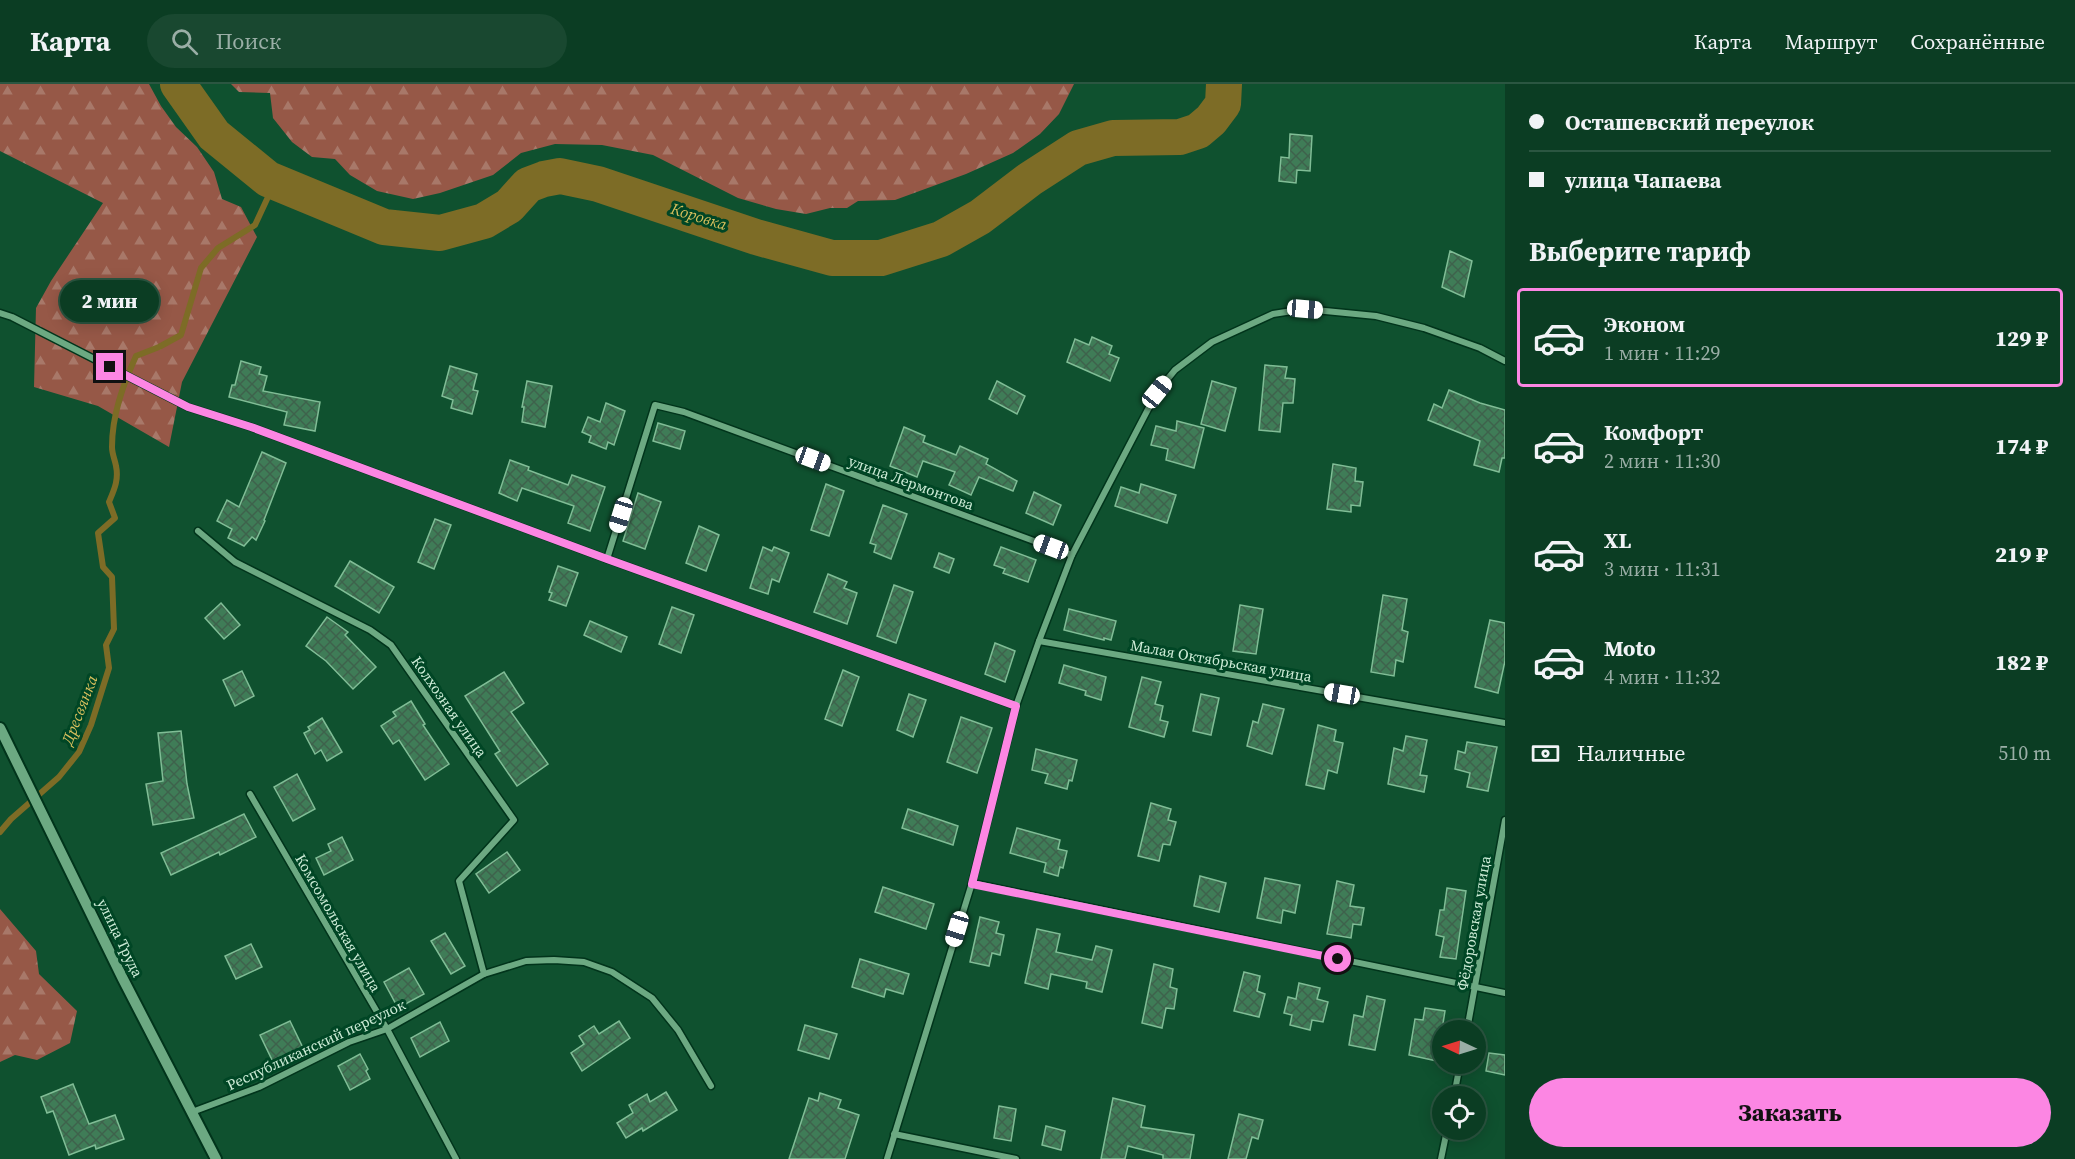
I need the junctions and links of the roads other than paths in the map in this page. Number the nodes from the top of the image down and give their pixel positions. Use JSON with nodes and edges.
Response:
{"nodes":[{"id":1,"x":0,"y":313,"type":"edge"},
{"id":2,"x":1505,"y":361,"type":"edge"},
{"id":3,"x":198,"y":531,"type":"dead end"},
{"id":4,"x":1072,"y":555,"type":"junction"},
{"id":5,"x":607,"y":559,"type":"junction"},
{"id":6,"x":1039,"y":641,"type":"junction"},
{"id":7,"x":1016,"y":706,"type":"junction"},
{"id":8,"x":1505,"y":723,"type":"edge"},
{"id":9,"x":0,"y":728,"type":"edge"},
{"id":10,"x":250,"y":794,"type":"dead end"},
{"id":11,"x":1505,"y":820,"type":"edge"},
{"id":12,"x":972,"y":884,"type":"junction"},
{"id":13,"x":484,"y":974,"type":"junction"},
{"id":14,"x":1475,"y":987,"type":"junction"},
{"id":15,"x":1505,"y":993,"type":"edge"},
{"id":16,"x":1469,"y":1020,"type":"edge"},
{"id":17,"x":387,"y":1029,"type":"junction"},
{"id":18,"x":711,"y":1086,"type":"dead end"},
{"id":19,"x":192,"y":1112,"type":"junction"},
{"id":20,"x":894,"y":1134,"type":"junction"},
{"id":21,"x":1445,"y":1140,"type":"edge"},
{"id":22,"x":216,"y":1159,"type":"edge"},
{"id":23,"x":456,"y":1159,"type":"edge"},
{"id":24,"x":887,"y":1159,"type":"edge"},
{"id":25,"x":1016,"y":1159,"type":"edge"},
{"id":26,"x":1441,"y":1159,"type":"edge"}],
"edges":[{"from":1,"to":5,"type":"street"},
{"from":2,"to":4,"type":"street"},
{"from":3,"to":13,"type":"street","name":"Колхозная улица"},
{"from":4,"to":5,"type":"street","name":"улица Лермонтова"},
{"from":4,"to":6,"type":"street"},
{"from":5,"to":7,"type":"street"},
{"from":6,"to":7,"type":"street"},
{"from":6,"to":8,"type":"street","name":"Малая Октябрьская улица"},
{"from":7,"to":12,"type":"street"},
{"from":9,"to":19,"type":"street","name":"улица Труда"},
{"from":10,"to":17,"type":"street","name":"Комсомольская улица"},
{"from":11,"to":14,"type":"street","name":"Фёдоровская улица"},
{"from":12,"to":14,"type":"street"},
{"from":12,"to":20,"type":"street"},
{"from":13,"to":17,"type":"street","name":"Республиканский переулок"},
{"from":13,"to":18,"type":"street","name":"Республиканский переулок"},
{"from":14,"to":15,"type":"street"},
{"from":14,"to":16,"type":"street","name":"Фёдоровская улица"},
{"from":17,"to":19,"type":"street","name":"Республиканский переулок"},
{"from":17,"to":23,"type":"street","name":"Комсомольская улица"},
{"from":19,"to":22,"type":"street","name":"улица Труда"},
{"from":20,"to":24,"type":"street"},
{"from":20,"to":25,"type":"street"},
{"from":21,"to":26,"type":"street"}]}
